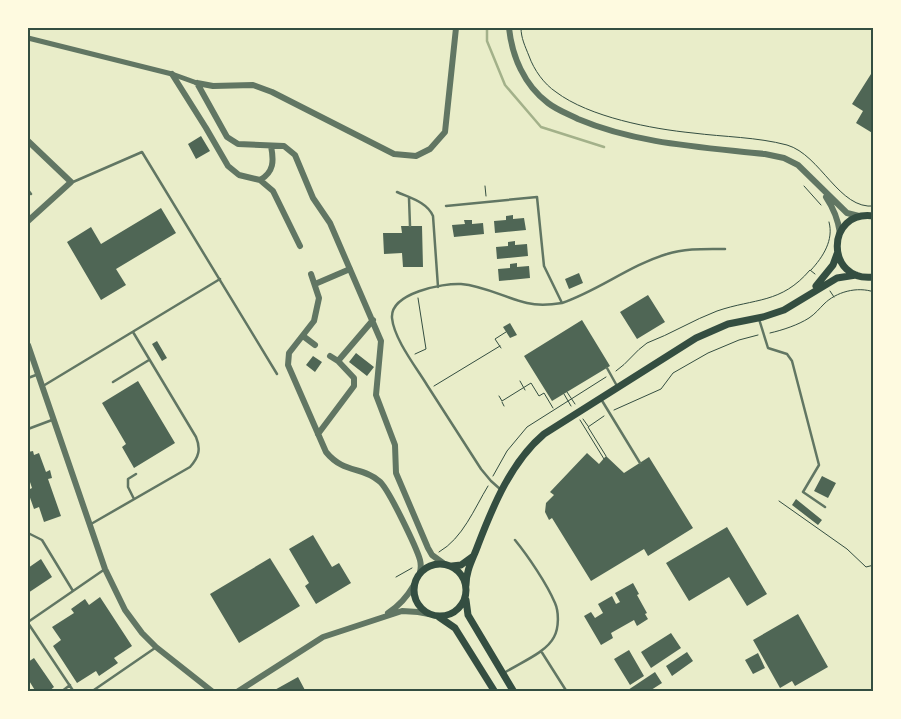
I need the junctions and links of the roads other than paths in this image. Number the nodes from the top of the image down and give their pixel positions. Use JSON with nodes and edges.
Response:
{"nodes":[{"id":1,"x":456,"y":28,"type":"edge"},
{"id":2,"x":509,"y":28,"type":"edge"},
{"id":3,"x":28,"y":38,"type":"edge"},
{"id":4,"x":172,"y":74,"type":"junction"},
{"id":5,"x":197,"y":83,"type":"junction"},
{"id":6,"x":28,"y":141,"type":"edge"},
{"id":7,"x":271,"y":146,"type":"junction"},
{"id":8,"x":260,"y":180,"type":"junction"},
{"id":9,"x":71,"y":182,"type":"junction"},
{"id":10,"x":815,"y":182,"type":"junction"},
{"id":11,"x":28,"y":190,"type":"edge"},
{"id":12,"x":397,"y":192,"type":"dead end"},
{"id":13,"x":31,"y":194,"type":"dead end"},
{"id":14,"x":408,"y":197,"type":"junction"},
{"id":15,"x":446,"y":206,"type":"dead end"},
{"id":16,"x":860,"y":216,"type":"junction"},
{"id":17,"x":874,"y":216,"type":"edge"},
{"id":18,"x":29,"y":218,"type":"edge"},
{"id":19,"x":410,"y":226,"type":"dead end"},
{"id":20,"x":840,"y":233,"type":"junction"},
{"id":21,"x":300,"y":246,"type":"dead end"},
{"id":22,"x":725,"y":249,"type":"dead end"},
{"id":23,"x":837,"y":252,"type":"junction"},
{"id":24,"x":350,"y":268,"type":"junction"},
{"id":25,"x":311,"y":274,"type":"dead end"},
{"id":26,"x":856,"y":275,"type":"junction"},
{"id":27,"x":874,"y":277,"type":"edge"},
{"id":28,"x":220,"y":279,"type":"junction"},
{"id":29,"x":316,"y":284,"type":"junction"},
{"id":30,"x":438,"y":286,"type":"junction"},
{"id":31,"x":803,"y":298,"type":"junction"},
{"id":32,"x":562,"y":303,"type":"junction"},
{"id":33,"x":758,"y":318,"type":"junction"},
{"id":34,"x":373,"y":320,"type":"junction"},
{"id":35,"x":133,"y":332,"type":"junction"},
{"id":36,"x":303,"y":336,"type":"junction"},
{"id":37,"x":28,"y":345,"type":"edge"},
{"id":38,"x":315,"y":345,"type":"dead end"},
{"id":39,"x":330,"y":356,"type":"dead end"},
{"id":40,"x":150,"y":360,"type":"junction"},
{"id":41,"x":338,"y":361,"type":"junction"},
{"id":42,"x":606,"y":368,"type":"dead end"},
{"id":43,"x":38,"y":374,"type":"junction"},
{"id":44,"x":277,"y":374,"type":"dead end"},
{"id":45,"x":28,"y":378,"type":"edge"},
{"id":46,"x":113,"y":382,"type":"dead end"},
{"id":47,"x":42,"y":387,"type":"junction"},
{"id":48,"x":618,"y":388,"type":"junction"},
{"id":49,"x":600,"y":398,"type":"junction"},
{"id":50,"x":53,"y":420,"type":"junction"},
{"id":51,"x":28,"y":429,"type":"edge"},
{"id":52,"x":318,"y":434,"type":"junction"},
{"id":53,"x":640,"y":463,"type":"dead end"},
{"id":54,"x":136,"y":474,"type":"dead end"},
{"id":55,"x":502,"y":490,"type":"junction"},
{"id":56,"x":134,"y":499,"type":"junction"},
{"id":57,"x":825,"y":507,"type":"dead end"},
{"id":58,"x":90,"y":524,"type":"junction"},
{"id":59,"x":28,"y":533,"type":"edge"},
{"id":60,"x":515,"y":540,"type":"dead end"},
{"id":61,"x":475,"y":553,"type":"junction"},
{"id":62,"x":443,"y":563,"type":"junction"},
{"id":63,"x":452,"y":566,"type":"junction"},
{"id":64,"x":105,"y":569,"type":"junction"},
{"id":65,"x":420,"y":572,"type":"junction"},
{"id":66,"x":414,"y":585,"type":"junction"},
{"id":67,"x":466,"y":586,"type":"junction"},
{"id":68,"x":74,"y":590,"type":"junction"},
{"id":69,"x":466,"y":595,"type":"junction"},
{"id":70,"x":429,"y":614,"type":"junction"},
{"id":71,"x":438,"y":616,"type":"junction"},
{"id":72,"x":380,"y":618,"type":"junction"},
{"id":73,"x":28,"y":622,"type":"edge"},
{"id":74,"x":156,"y":647,"type":"junction"},
{"id":75,"x":541,"y":651,"type":"junction"},
{"id":76,"x":503,"y":674,"type":"junction"},
{"id":77,"x":70,"y":685,"type":"junction"},
{"id":78,"x":62,"y":692,"type":"edge"},
{"id":79,"x":74,"y":692,"type":"edge"},
{"id":80,"x":91,"y":692,"type":"edge"},
{"id":81,"x":213,"y":692,"type":"edge"},
{"id":82,"x":237,"y":692,"type":"edge"},
{"id":83,"x":495,"y":692,"type":"edge"},
{"id":84,"x":514,"y":692,"type":"edge"},
{"id":85,"x":567,"y":692,"type":"edge"}],
"edges":[{"from":1,"to":5,"type":"street"},
{"from":2,"to":10,"type":"street"},
{"from":3,"to":4,"type":"street"},
{"from":4,"to":5,"type":"street"},
{"from":4,"to":8,"type":"street"},
{"from":5,"to":7,"type":"street"},
{"from":6,"to":9,"type":"street"},
{"from":7,"to":8,"type":"street"},
{"from":7,"to":24,"type":"street"},
{"from":8,"to":21,"type":"street"},
{"from":9,"to":18,"type":"street"},
{"from":9,"to":28,"type":"lane"},
{"from":10,"to":16,"type":"street"},
{"from":10,"to":20,"type":"street"},
{"from":11,"to":13,"type":"lane"},
{"from":12,"to":14,"type":"lane"},
{"from":14,"to":19,"type":"lane"},
{"from":14,"to":30,"type":"lane"},
{"from":15,"to":32,"type":"lane"},
{"from":16,"to":17,"type":"main road"},
{"from":16,"to":20,"type":"main road"},
{"from":20,"to":23,"type":"main road"},
{"from":22,"to":32,"type":"lane"},
{"from":23,"to":26,"type":"main road"},
{"from":23,"to":31,"type":"main road"},
{"from":24,"to":29,"type":"street"},
{"from":24,"to":34,"type":"street"},
{"from":25,"to":29,"type":"street"},
{"from":26,"to":27,"type":"main road"},
{"from":26,"to":31,"type":"main road"},
{"from":28,"to":35,"type":"lane"},
{"from":28,"to":44,"type":"lane"},
{"from":29,"to":36,"type":"street"},
{"from":30,"to":32,"type":"lane"},
{"from":30,"to":55,"type":"lane"},
{"from":31,"to":33,"type":"main road"},
{"from":33,"to":48,"type":"main road"},
{"from":33,"to":57,"type":"lane"},
{"from":34,"to":41,"type":"street"},
{"from":34,"to":62,"type":"street"},
{"from":35,"to":40,"type":"lane"},
{"from":35,"to":47,"type":"lane"},
{"from":36,"to":38,"type":"street"},
{"from":36,"to":52,"type":"street"},
{"from":37,"to":43,"type":"street"},
{"from":39,"to":41,"type":"street"},
{"from":40,"to":46,"type":"lane"},
{"from":40,"to":56,"type":"lane"},
{"from":41,"to":52,"type":"street"},
{"from":42,"to":48,"type":"lane"},
{"from":43,"to":45,"type":"lane"},
{"from":43,"to":47,"type":"street"},
{"from":47,"to":50,"type":"street"},
{"from":48,"to":49,"type":"main road"},
{"from":49,"to":53,"type":"lane"},
{"from":49,"to":55,"type":"main road"},
{"from":50,"to":51,"type":"lane"},
{"from":50,"to":58,"type":"street"},
{"from":52,"to":65,"type":"street"},
{"from":54,"to":56,"type":"lane"},
{"from":55,"to":61,"type":"main road"},
{"from":56,"to":58,"type":"lane"},
{"from":58,"to":64,"type":"street"},
{"from":59,"to":68,"type":"lane"},
{"from":60,"to":75,"type":"lane"},
{"from":61,"to":63,"type":"main road"},
{"from":61,"to":67,"type":"main road"},
{"from":62,"to":63,"type":"main road"},
{"from":62,"to":65,"type":"main road"},
{"from":63,"to":67,"type":"main road"},
{"from":64,"to":68,"type":"lane"},
{"from":64,"to":74,"type":"street"},
{"from":65,"to":66,"type":"main road"},
{"from":66,"to":70,"type":"main road"},
{"from":66,"to":72,"type":"street"},
{"from":67,"to":69,"type":"main road"},
{"from":68,"to":73,"type":"lane"},
{"from":69,"to":71,"type":"main road"},
{"from":69,"to":76,"type":"main road"},
{"from":70,"to":71,"type":"main road"},
{"from":70,"to":72,"type":"street"},
{"from":71,"to":83,"type":"main road"},
{"from":72,"to":82,"type":"street"},
{"from":73,"to":77,"type":"lane"},
{"from":74,"to":80,"type":"lane"},
{"from":74,"to":81,"type":"street"},
{"from":75,"to":76,"type":"lane"},
{"from":75,"to":85,"type":"lane"},
{"from":76,"to":84,"type":"main road"},
{"from":77,"to":78,"type":"lane"},
{"from":77,"to":79,"type":"lane"}]}
